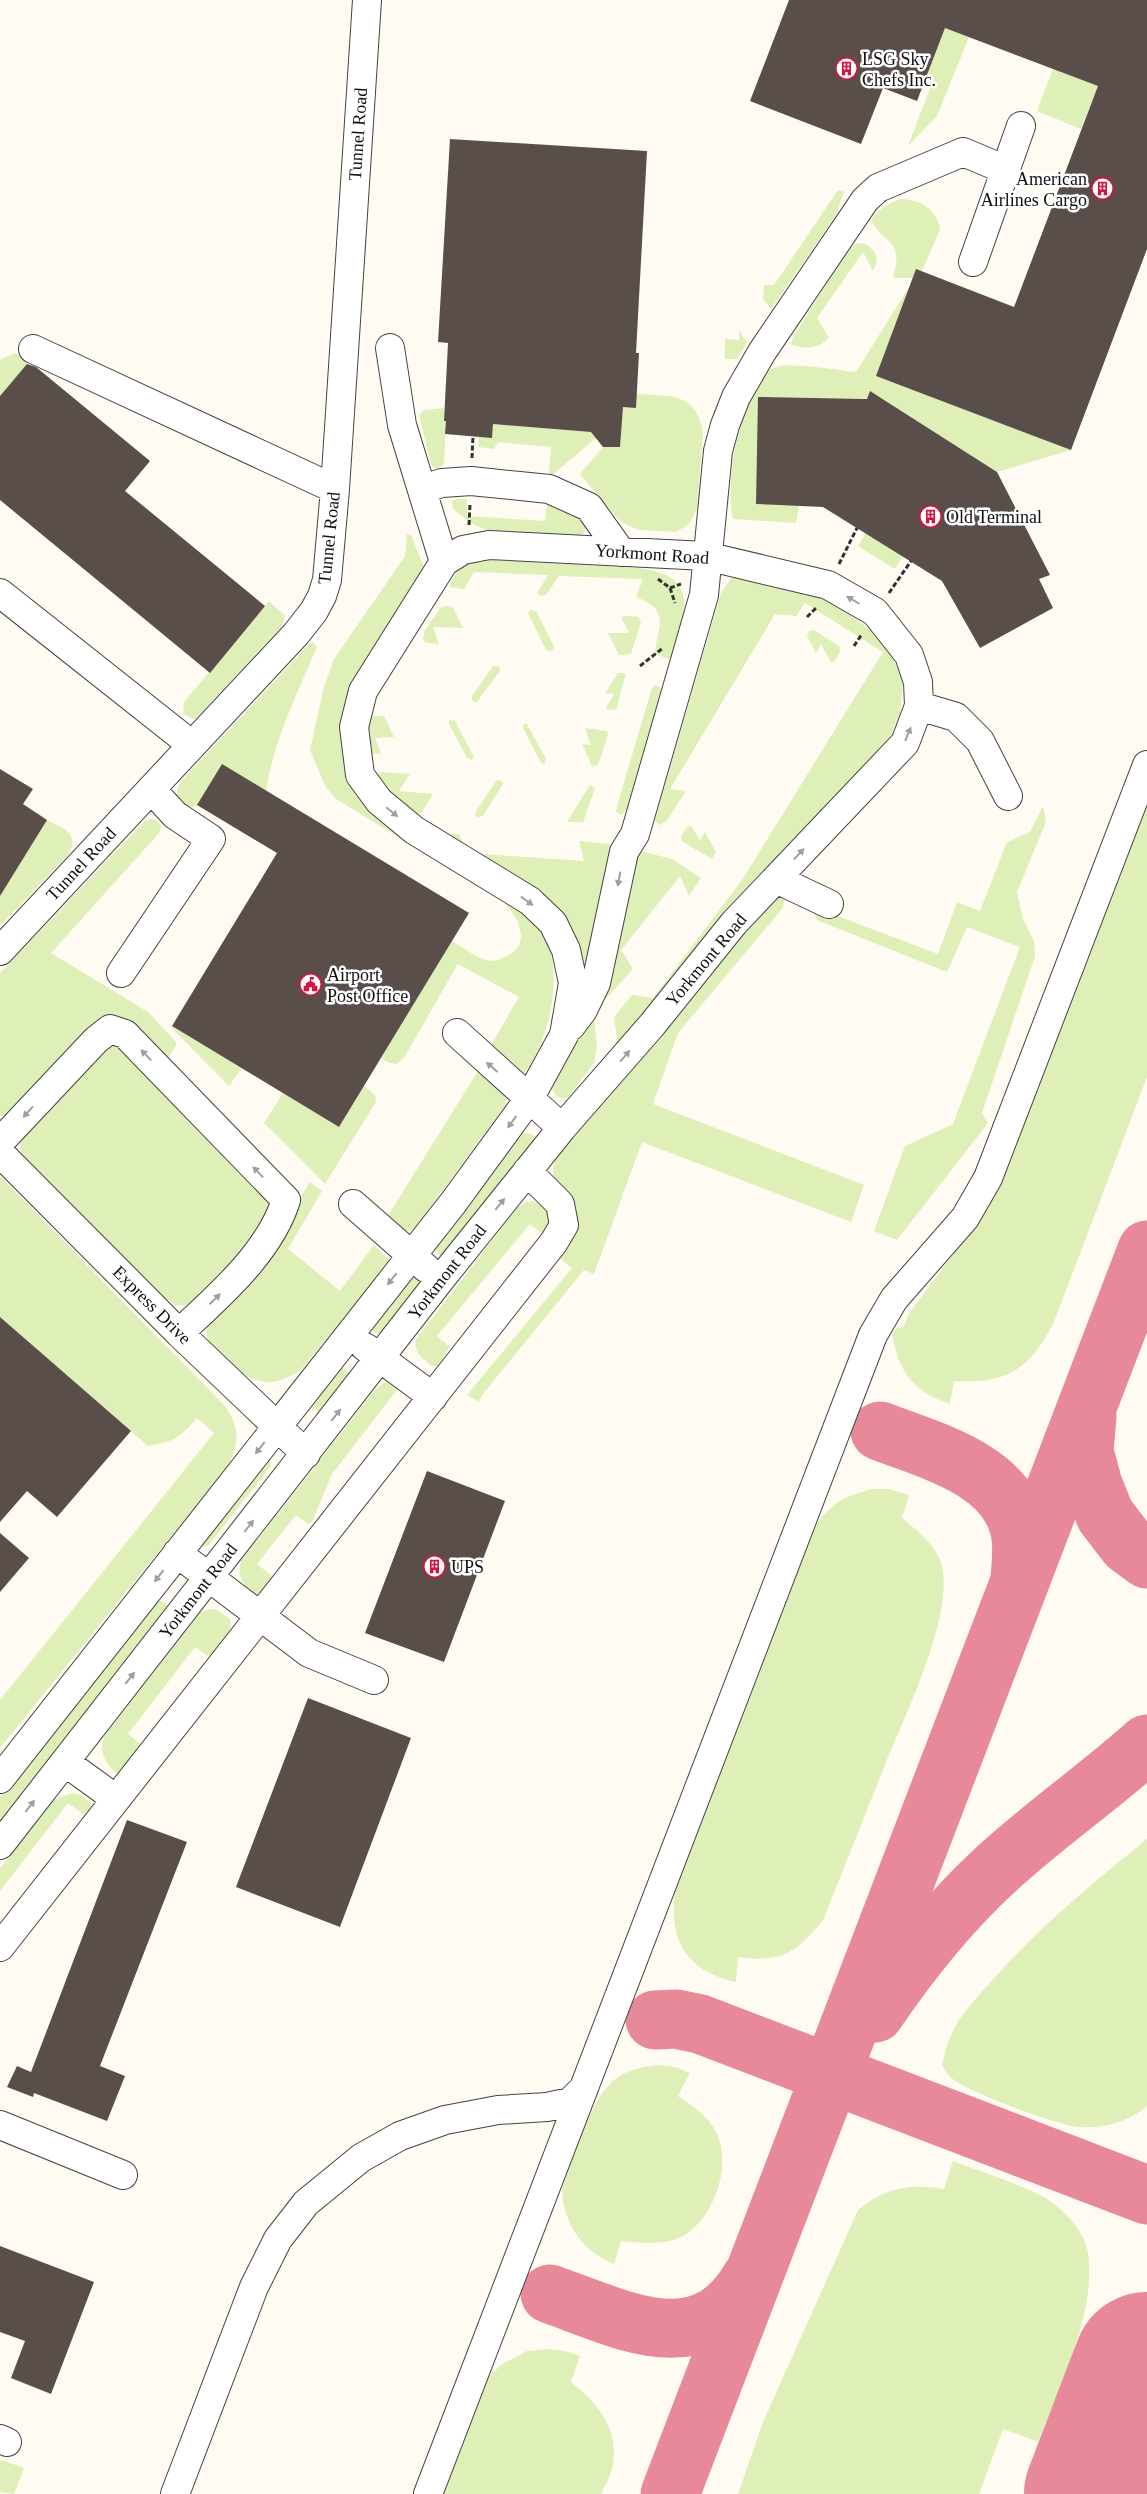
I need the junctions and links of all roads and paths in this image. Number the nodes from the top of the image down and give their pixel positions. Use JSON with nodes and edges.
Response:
{"nodes":[{"id":1,"x":367,"y":0,"type":"edge"},
{"id":2,"x":1021,"y":126,"type":"dead end"},
{"id":3,"x":1006,"y":170,"type":"junction"},
{"id":4,"x":973,"y":262,"type":"dead end"},
{"id":5,"x":390,"y":348,"type":"dead end"},
{"id":6,"x":33,"y":349,"type":"dead end"},
{"id":7,"x":422,"y":488,"type":"junction"},
{"id":8,"x":335,"y":489,"type":"junction"},
{"id":9,"x":621,"y":552,"type":"junction"},
{"id":10,"x":706,"y":556,"type":"junction"},
{"id":11,"x":444,"y":562,"type":"junction"},
{"id":12,"x":0,"y":592,"type":"edge"},
{"id":13,"x":820,"y":604,"type":"dead end"},
{"id":14,"x":806,"y":617,"type":"dead end"},
{"id":15,"x":919,"y":706,"type":"junction"},
{"id":16,"x":192,"y":745,"type":"junction"},
{"id":17,"x":1147,"y":765,"type":"edge"},
{"id":18,"x":151,"y":789,"type":"junction"},
{"id":19,"x":1008,"y":796,"type":"dead end"},
{"id":20,"x":776,"y":879,"type":"junction"},
{"id":21,"x":830,"y":904,"type":"dead end"},
{"id":22,"x":0,"y":951,"type":"edge"},
{"id":23,"x":121,"y":973,"type":"dead end"},
{"id":24,"x":457,"y":1033,"type":"dead end"},
{"id":25,"x":564,"y":1036,"type":"junction"},
{"id":26,"x":529,"y":1099,"type":"junction"},
{"id":27,"x":562,"y":1128,"type":"junction"},
{"id":28,"x":0,"y":1142,"type":"edge"},
{"id":29,"x":0,"y":1153,"type":"edge"},
{"id":30,"x":527,"y":1171,"type":"junction"},
{"id":31,"x":353,"y":1204,"type":"dead end"},
{"id":32,"x":411,"y":1256,"type":"junction"},
{"id":33,"x":440,"y":1280,"type":"junction"},
{"id":34,"x":179,"y":1333,"type":"junction"},
{"id":35,"x":349,"y":1335,"type":"junction"},
{"id":36,"x":380,"y":1358,"type":"junction"},
{"id":37,"x":432,"y":1397,"type":"junction"},
{"id":38,"x":277,"y":1427,"type":"junction"},
{"id":39,"x":306,"y":1454,"type":"junction"},
{"id":40,"x":177,"y":1554,"type":"junction"},
{"id":41,"x":208,"y":1579,"type":"junction"},
{"id":42,"x":259,"y":1617,"type":"junction"},
{"id":43,"x":374,"y":1680,"type":"dead end"},
{"id":44,"x":65,"y":1762,"type":"junction"},
{"id":45,"x":0,"y":1779,"type":"edge"},
{"id":46,"x":116,"y":1799,"type":"junction"},
{"id":47,"x":0,"y":1845,"type":"edge"},
{"id":48,"x":0,"y":1947,"type":"edge"},
{"id":49,"x":584,"y":2088,"type":"junction"},
{"id":50,"x":0,"y":2125,"type":"edge"},
{"id":51,"x":123,"y":2175,"type":"dead end"},
{"id":52,"x":175,"y":2494,"type":"edge"},
{"id":53,"x":428,"y":2494,"type":"edge"}],
"edges":[{"from":1,"to":8,"type":"street","name":"Tunnel Road"},
{"from":2,"to":3,"type":"street"},
{"from":3,"to":4,"type":"street"},
{"from":3,"to":10,"type":"street"},
{"from":5,"to":7,"type":"street"},
{"from":6,"to":8,"type":"street"},
{"from":7,"to":9,"type":"street"},
{"from":7,"to":11,"type":"street"},
{"from":8,"to":16,"type":"street","name":"Tunnel Road"},
{"from":9,"to":10,"type":"street","name":"Yorkmont Road"},
{"from":9,"to":11,"type":"street","name":"Yorkmont Road"},
{"from":15,"to":10,"type":"street","name":"Yorkmont Road","one_way":true},
{"from":10,"to":25,"type":"street","one_way":true},
{"from":11,"to":25,"type":"street","name":"Yorkmont Road","one_way":true},
{"from":12,"to":16,"type":"street"},
{"from":13,"to":14,"type":"path"},
{"from":15,"to":19,"type":"street"},
{"from":20,"to":15,"type":"street","name":"Yorkmont Road","one_way":true},
{"from":16,"to":18,"type":"street","name":"Tunnel Road"},
{"from":17,"to":49,"type":"street"},
{"from":18,"to":22,"type":"street","name":"Tunnel Road"},
{"from":18,"to":23,"type":"street"},
{"from":20,"to":21,"type":"street"},
{"from":27,"to":20,"type":"street","name":"Yorkmont Road","one_way":true},
{"from":26,"to":24,"type":"street","one_way":true},
{"from":25,"to":26,"type":"street","name":"Yorkmont Road"},
{"from":26,"to":27,"type":"street"},
{"from":26,"to":32,"type":"street","name":"Yorkmont Road","one_way":true},
{"from":27,"to":30,"type":"street","name":"Yorkmont Road"},
{"from":34,"to":28,"type":"street","one_way":true},
{"from":29,"to":34,"type":"street","name":"Express Drive"},
{"from":33,"to":30,"type":"street","name":"Yorkmont Road","one_way":true},
{"from":30,"to":37,"type":"street"},
{"from":31,"to":32,"type":"street"},
{"from":32,"to":33,"type":"street"},
{"from":32,"to":35,"type":"street","name":"Yorkmont Road","one_way":true},
{"from":33,"to":36,"type":"street","name":"Yorkmont Road"},
{"from":34,"to":38,"type":"street","name":"Express Drive"},
{"from":35,"to":36,"type":"street"},
{"from":35,"to":38,"type":"street","name":"Yorkmont Road"},
{"from":36,"to":37,"type":"street"},
{"from":39,"to":36,"type":"street","name":"Yorkmont Road","one_way":true},
{"from":37,"to":42,"type":"street"},
{"from":38,"to":39,"type":"street","name":"Express Drive"},
{"from":38,"to":40,"type":"street","name":"Yorkmont Road","one_way":true},
{"from":41,"to":39,"type":"street","name":"Yorkmont Road","one_way":true},
{"from":40,"to":41,"type":"street"},
{"from":40,"to":45,"type":"street","name":"Yorkmont Road","one_way":true},
{"from":41,"to":42,"type":"street"},
{"from":44,"to":41,"type":"street","name":"Yorkmont Road","one_way":true},
{"from":42,"to":43,"type":"street"},
{"from":42,"to":46,"type":"street"},
{"from":44,"to":46,"type":"street"},
{"from":47,"to":44,"type":"street","name":"Yorkmont Road","one_way":true},
{"from":46,"to":48,"type":"street"},
{"from":49,"to":52,"type":"street"},
{"from":49,"to":53,"type":"street"},
{"from":50,"to":51,"type":"street"}]}
